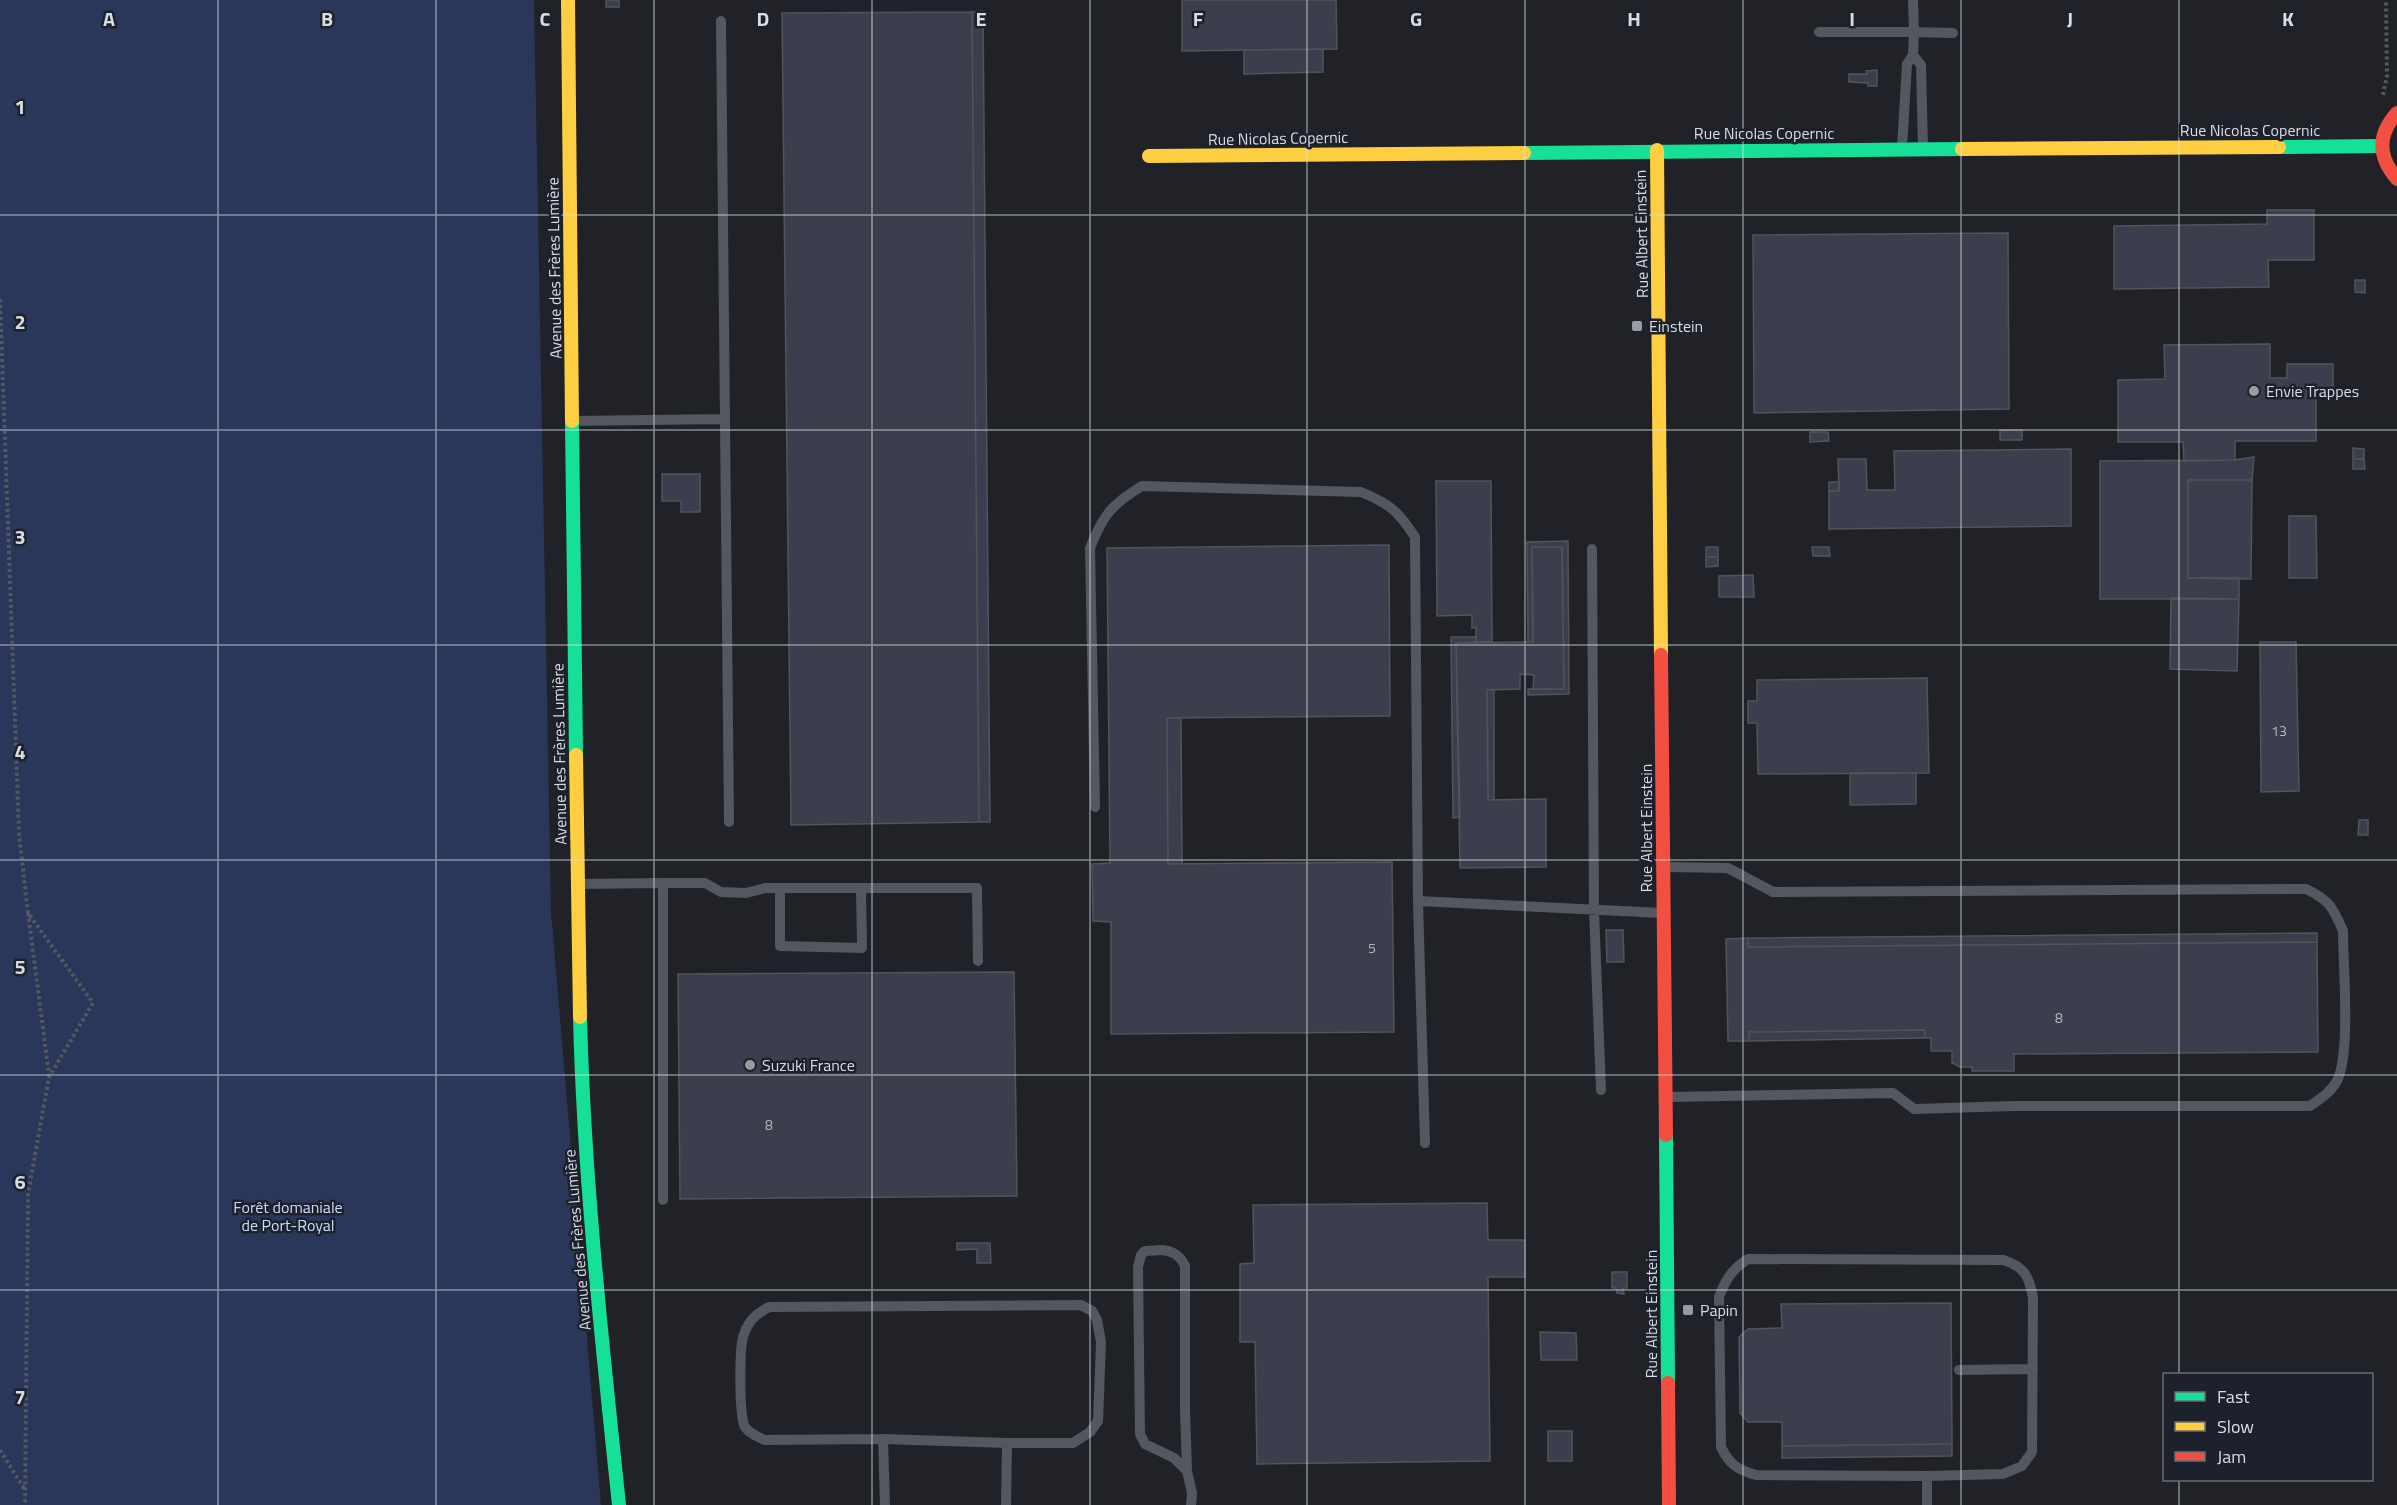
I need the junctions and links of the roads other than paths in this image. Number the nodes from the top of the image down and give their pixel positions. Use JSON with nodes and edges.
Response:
{"nodes":[{"id":1,"x":568,"y":0,"type":"edge"},
{"id":2,"x":1913,"y":0,"type":"edge"},
{"id":3,"x":721,"y":21,"type":"dead end"},
{"id":4,"x":1820,"y":32,"type":"dead end"},
{"id":5,"x":1914,"y":32,"type":"junction"},
{"id":6,"x":1953,"y":33,"type":"dead end"},
{"id":7,"x":1913,"y":55,"type":"junction"},
{"id":8,"x":2397,"y":111,"type":"edge"},
{"id":9,"x":2380,"y":146,"type":"junction"},
{"id":10,"x":1902,"y":149,"type":"junction"},
{"id":11,"x":1923,"y":149,"type":"junction"},
{"id":12,"x":1657,"y":150,"type":"junction"},
{"id":13,"x":1149,"y":156,"type":"dead end"},
{"id":14,"x":2397,"y":178,"type":"edge"},
{"id":15,"x":2397,"y":183,"type":"edge"},
{"id":16,"x":724,"y":419,"type":"junction"},
{"id":17,"x":572,"y":422,"type":"junction"},
{"id":18,"x":1592,"y":549,"type":"dead end"},
{"id":19,"x":1095,"y":807,"type":"dead end"},
{"id":20,"x":729,"y":822,"type":"dead end"},
{"id":21,"x":1663,"y":867,"type":"junction"},
{"id":22,"x":663,"y":884,"type":"junction"},
{"id":23,"x":577,"y":885,"type":"junction"},
{"id":24,"x":780,"y":888,"type":"junction"},
{"id":25,"x":861,"y":888,"type":"junction"},
{"id":26,"x":1418,"y":901,"type":"junction"},
{"id":27,"x":1594,"y":910,"type":"junction"},
{"id":28,"x":1663,"y":913,"type":"junction"},
{"id":29,"x":978,"y":961,"type":"dead end"},
{"id":30,"x":1601,"y":1090,"type":"dead end"},
{"id":31,"x":1664,"y":1097,"type":"junction"},
{"id":32,"x":1425,"y":1143,"type":"dead end"},
{"id":33,"x":663,"y":1200,"type":"dead end"},
{"id":34,"x":2033,"y":1369,"type":"junction"},
{"id":35,"x":1959,"y":1370,"type":"dead end"},
{"id":36,"x":883,"y":1439,"type":"junction"},
{"id":37,"x":1007,"y":1443,"type":"junction"},
{"id":38,"x":1187,"y":1471,"type":"junction"},
{"id":39,"x":1927,"y":1476,"type":"junction"},
{"id":40,"x":619,"y":1505,"type":"edge"},
{"id":41,"x":885,"y":1505,"type":"edge"},
{"id":42,"x":1006,"y":1505,"type":"edge"},
{"id":43,"x":1191,"y":1505,"type":"edge"},
{"id":44,"x":1669,"y":1505,"type":"edge"},
{"id":45,"x":1928,"y":1505,"type":"edge"}],
"edges":[{"from":1,"to":17,"type":"street","name":"Avenue des Frères Lumière"},
{"from":2,"to":5,"type":"lane"},
{"from":3,"to":16,"type":"lane"},
{"from":4,"to":5,"type":"lane"},
{"from":5,"to":6,"type":"lane"},
{"from":5,"to":7,"type":"lane"},
{"from":7,"to":10,"type":"lane"},
{"from":7,"to":11,"type":"lane"},
{"from":8,"to":9,"type":"street"},
{"from":9,"to":11,"type":"street","name":"Rue Nicolas Copernic"},
{"from":9,"to":14,"type":"street"},
{"from":10,"to":11,"type":"street","name":"Rue Nicolas Copernic"},
{"from":10,"to":12,"type":"street","name":"Rue Nicolas Copernic"},
{"from":12,"to":13,"type":"street","name":"Rue Nicolas Copernic"},
{"from":12,"to":21,"type":"street","name":"Rue Albert Einstein"},
{"from":14,"to":15,"type":"street"},
{"from":16,"to":17,"type":"lane"},
{"from":16,"to":20,"type":"lane"},
{"from":17,"to":23,"type":"street","name":"Avenue des Frères Lumière"},
{"from":18,"to":27,"type":"lane"},
{"from":19,"to":26,"type":"lane"},
{"from":21,"to":28,"type":"street","name":"Rue Albert Einstein"},
{"from":21,"to":31,"type":"lane"},
{"from":22,"to":23,"type":"lane"},
{"from":22,"to":24,"type":"lane"},
{"from":22,"to":33,"type":"lane"},
{"from":23,"to":40,"type":"street","name":"Avenue des Frères Lumière"},
{"from":24,"to":25,"type":"lane"},
{"from":24,"to":25,"type":"lane"},
{"from":25,"to":29,"type":"lane"},
{"from":26,"to":27,"type":"lane"},
{"from":26,"to":32,"type":"lane"},
{"from":27,"to":28,"type":"lane"},
{"from":27,"to":30,"type":"lane"},
{"from":28,"to":31,"type":"street","name":"Rue Albert Einstein"},
{"from":31,"to":44,"type":"street","name":"Rue Albert Einstein"},
{"from":34,"to":35,"type":"lane"},
{"from":34,"to":39,"type":"lane"},
{"from":34,"to":39,"type":"lane"},
{"from":36,"to":37,"type":"lane"},
{"from":36,"to":37,"type":"lane"},
{"from":36,"to":41,"type":"lane"},
{"from":37,"to":42,"type":"lane"},
{"from":38,"to":38,"type":"lane"},
{"from":38,"to":43,"type":"lane"},
{"from":39,"to":45,"type":"lane"}]}
